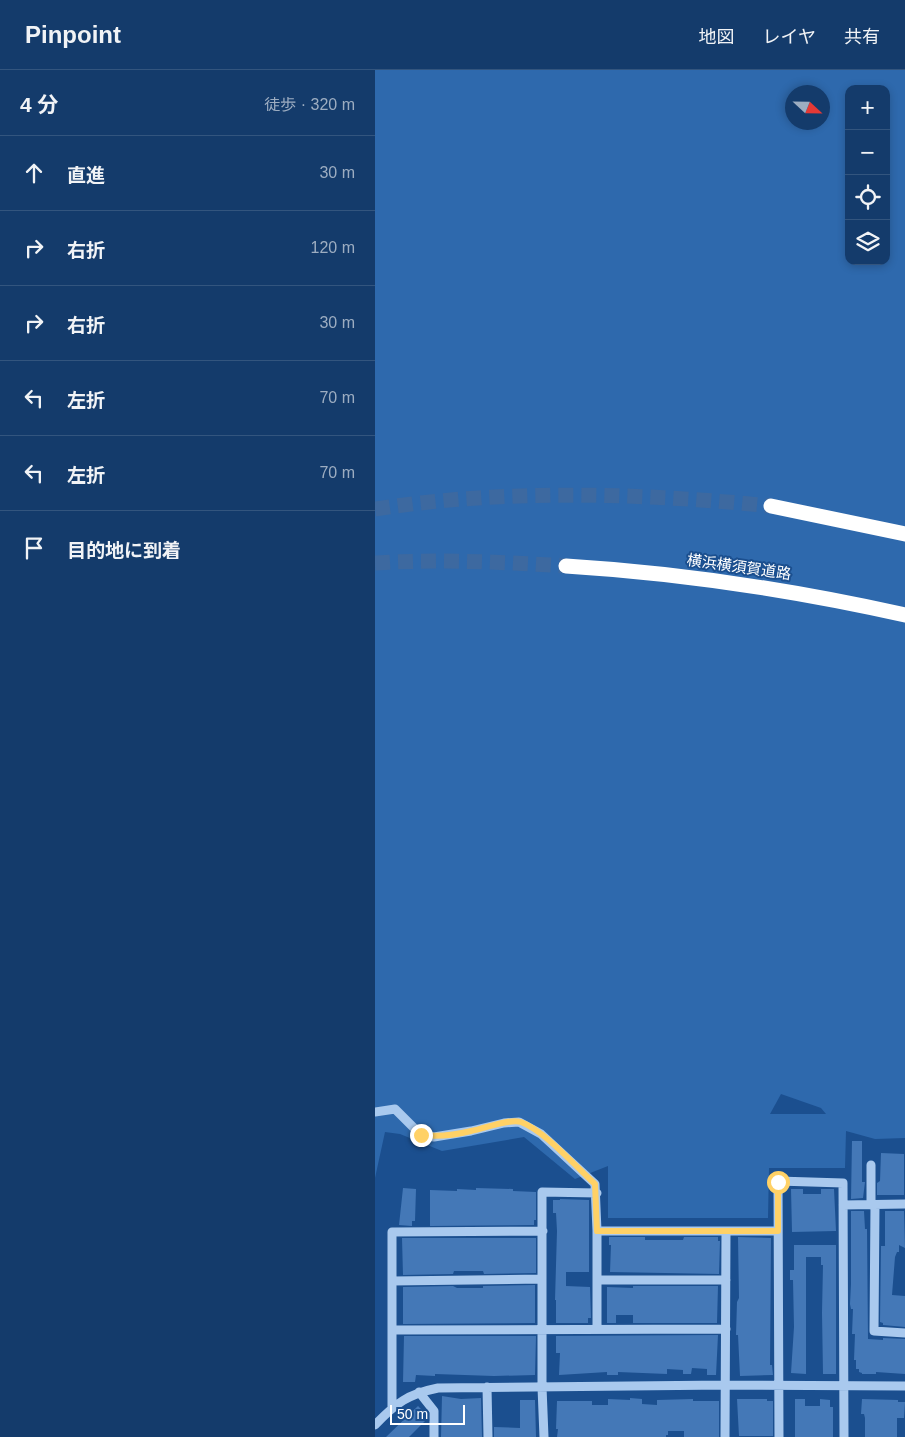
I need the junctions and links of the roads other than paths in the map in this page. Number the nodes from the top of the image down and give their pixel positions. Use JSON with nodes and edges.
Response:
{"nodes":[{"id":1,"x":771,"y":506,"type":"tunnel mouth"},
{"id":2,"x":905,"y":534,"type":"edge"},
{"id":3,"x":566,"y":566,"type":"tunnel mouth"},
{"id":4,"x":905,"y":615,"type":"edge"},
{"id":5,"x":375,"y":1112,"type":"edge"},
{"id":6,"x":871,"y":1165,"type":"dead end"},
{"id":7,"x":596,"y":1188,"type":"junction"},
{"id":8,"x":905,"y":1204,"type":"edge"},
{"id":9,"x":843,"y":1205,"type":"junction"},
{"id":10,"x":873,"y":1205,"type":"junction"},
{"id":11,"x":543,"y":1231,"type":"junction"},
{"id":12,"x":597,"y":1231,"type":"junction"},
{"id":13,"x":726,"y":1231,"type":"junction"},
{"id":14,"x":778,"y":1231,"type":"junction"},
{"id":15,"x":542,"y":1279,"type":"junction"},
{"id":16,"x":597,"y":1280,"type":"junction"},
{"id":17,"x":726,"y":1280,"type":"junction"},
{"id":18,"x":393,"y":1281,"type":"junction"},
{"id":19,"x":597,"y":1329,"type":"junction"},
{"id":20,"x":726,"y":1329,"type":"junction"},
{"id":21,"x":392,"y":1330,"type":"junction"},
{"id":22,"x":542,"y":1330,"type":"junction"},
{"id":23,"x":905,"y":1333,"type":"edge"},
{"id":24,"x":726,"y":1385,"type":"junction"},
{"id":25,"x":844,"y":1386,"type":"junction"},
{"id":26,"x":905,"y":1386,"type":"edge"},
{"id":27,"x":487,"y":1387,"type":"junction"},
{"id":28,"x":542,"y":1387,"type":"junction"},
{"id":29,"x":779,"y":1387,"type":"junction"},
{"id":30,"x":419,"y":1392,"type":"junction"},
{"id":31,"x":392,"y":1408,"type":"junction"},
{"id":32,"x":375,"y":1425,"type":"edge"},
{"id":33,"x":434,"y":1437,"type":"edge"},
{"id":34,"x":488,"y":1437,"type":"edge"},
{"id":35,"x":544,"y":1437,"type":"edge"},
{"id":36,"x":725,"y":1437,"type":"edge"},
{"id":37,"x":779,"y":1437,"type":"edge"},
{"id":38,"x":844,"y":1437,"type":"edge"}],
"edges":[{"from":1,"to":2,"type":"highway"},
{"from":3,"to":4,"type":"highway","name":"横浜横須賀道路"},
{"from":5,"to":7,"type":"street"},
{"from":6,"to":10,"type":"street"},
{"from":7,"to":11,"type":"street"},
{"from":7,"to":12,"type":"street"},
{"from":8,"to":10,"type":"street"},
{"from":9,"to":10,"type":"street"},
{"from":9,"to":14,"type":"street"},
{"from":9,"to":25,"type":"street"},
{"from":10,"to":23,"type":"street"},
{"from":11,"to":15,"type":"street"},
{"from":11,"to":18,"type":"street"},
{"from":12,"to":13,"type":"street"},
{"from":12,"to":16,"type":"street"},
{"from":13,"to":14,"type":"street"},
{"from":13,"to":17,"type":"street"},
{"from":14,"to":29,"type":"street"},
{"from":15,"to":18,"type":"street"},
{"from":15,"to":22,"type":"street"},
{"from":16,"to":17,"type":"street"},
{"from":16,"to":19,"type":"street"},
{"from":17,"to":20,"type":"street"},
{"from":18,"to":21,"type":"street"},
{"from":19,"to":20,"type":"street"},
{"from":19,"to":22,"type":"street"},
{"from":20,"to":24,"type":"street"},
{"from":21,"to":22,"type":"street"},
{"from":21,"to":31,"type":"street"},
{"from":22,"to":28,"type":"street"},
{"from":24,"to":28,"type":"street"},
{"from":24,"to":29,"type":"street"},
{"from":24,"to":36,"type":"street"},
{"from":25,"to":26,"type":"street"},
{"from":25,"to":29,"type":"street"},
{"from":25,"to":38,"type":"street"},
{"from":27,"to":28,"type":"street"},
{"from":27,"to":30,"type":"street"},
{"from":27,"to":34,"type":"street"},
{"from":28,"to":35,"type":"street"},
{"from":29,"to":37,"type":"street"},
{"from":30,"to":31,"type":"street"},
{"from":30,"to":33,"type":"street"},
{"from":31,"to":32,"type":"street"}]}
